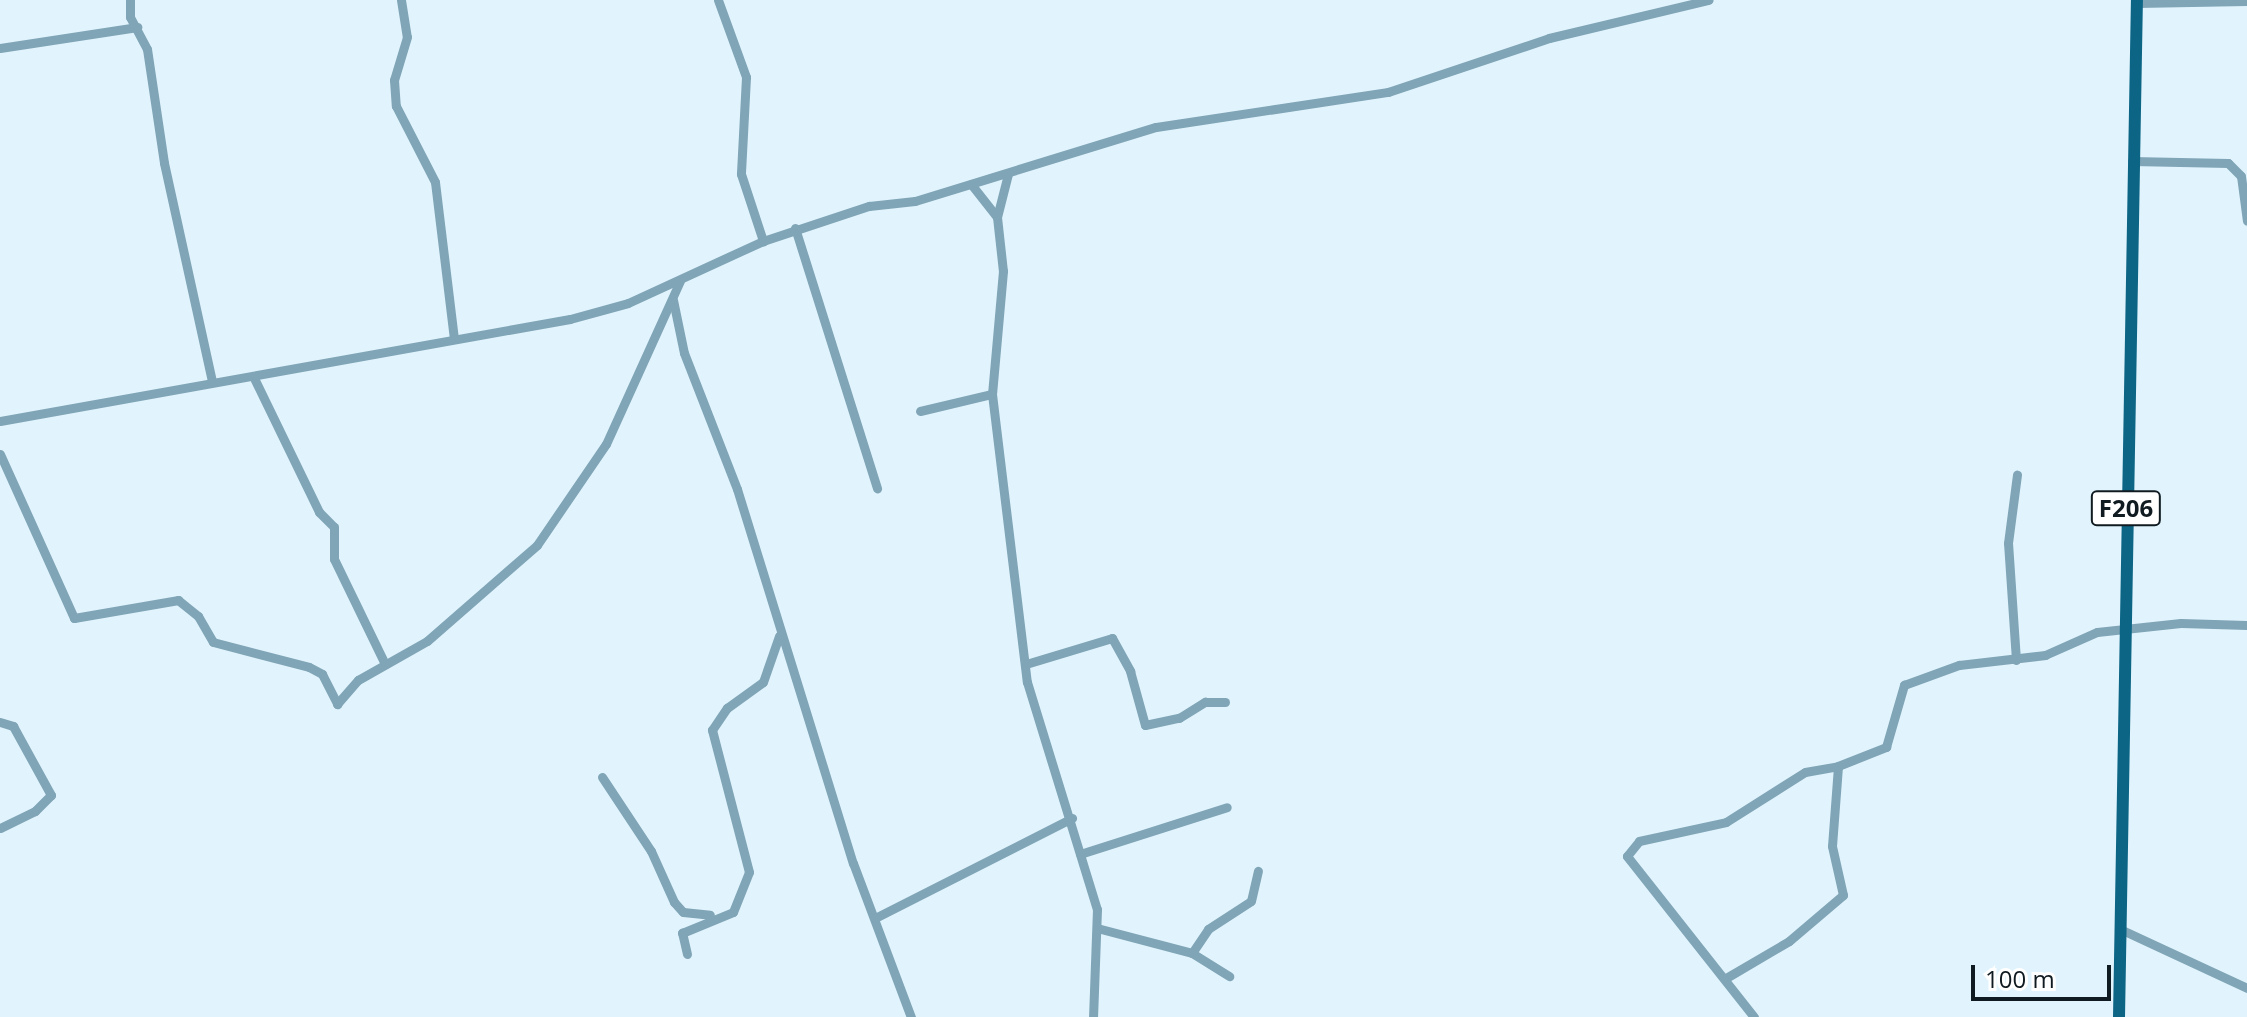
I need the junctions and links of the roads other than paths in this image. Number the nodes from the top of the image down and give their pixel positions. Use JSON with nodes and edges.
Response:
{"nodes":[{"id":1,"x":130,"y":0,"type":"edge"},
{"id":2,"x":401,"y":0,"type":"edge"},
{"id":3,"x":718,"y":0,"type":"edge"},
{"id":4,"x":1709,"y":0,"type":"edge"},
{"id":5,"x":2137,"y":1,"type":"edge"},
{"id":6,"x":2247,"y":1,"type":"edge"},
{"id":7,"x":137,"y":27,"type":"junction"},
{"id":8,"x":0,"y":48,"type":"edge"},
{"id":9,"x":2132,"y":161,"type":"junction"},
{"id":10,"x":1008,"y":174,"type":"junction"},
{"id":11,"x":971,"y":184,"type":"junction"},
{"id":12,"x":997,"y":217,"type":"junction"},
{"id":13,"x":2247,"y":221,"type":"edge"},
{"id":14,"x":795,"y":228,"type":"junction"},
{"id":15,"x":763,"y":241,"type":"junction"},
{"id":16,"x":680,"y":281,"type":"junction"},
{"id":17,"x":673,"y":300,"type":"junction"},
{"id":18,"x":454,"y":339,"type":"junction"},
{"id":19,"x":254,"y":378,"type":"junction"},
{"id":20,"x":212,"y":382,"type":"junction"},
{"id":21,"x":992,"y":394,"type":"junction"},
{"id":22,"x":920,"y":411,"type":"dead end"},
{"id":23,"x":0,"y":421,"type":"edge"},
{"id":24,"x":0,"y":454,"type":"edge"},
{"id":25,"x":2017,"y":475,"type":"dead end"},
{"id":26,"x":877,"y":488,"type":"dead end"},
{"id":27,"x":2247,"y":625,"type":"edge"},
{"id":28,"x":2125,"y":629,"type":"junction"},
{"id":29,"x":780,"y":632,"type":"junction"},
{"id":30,"x":2016,"y":660,"type":"junction"},
{"id":31,"x":385,"y":664,"type":"junction"},
{"id":32,"x":1026,"y":664,"type":"junction"},
{"id":33,"x":1225,"y":702,"type":"dead end"},
{"id":34,"x":0,"y":722,"type":"edge"},
{"id":35,"x":1838,"y":766,"type":"junction"},
{"id":36,"x":602,"y":777,"type":"dead end"},
{"id":37,"x":1227,"y":807,"type":"dead end"},
{"id":38,"x":1072,"y":818,"type":"junction"},
{"id":39,"x":0,"y":828,"type":"edge"},
{"id":40,"x":1080,"y":854,"type":"junction"},
{"id":41,"x":1258,"y":871,"type":"dead end"},
{"id":42,"x":717,"y":915,"type":"junction"},
{"id":43,"x":875,"y":918,"type":"junction"},
{"id":44,"x":1097,"y":928,"type":"junction"},
{"id":45,"x":2120,"y":929,"type":"junction"},
{"id":46,"x":1192,"y":953,"type":"junction"},
{"id":47,"x":687,"y":954,"type":"dead end"},
{"id":48,"x":1229,"y":976,"type":"dead end"},
{"id":49,"x":1726,"y":978,"type":"junction"},
{"id":50,"x":2247,"y":988,"type":"edge"},
{"id":51,"x":911,"y":1017,"type":"edge"},
{"id":52,"x":1093,"y":1017,"type":"edge"},
{"id":53,"x":1754,"y":1017,"type":"edge"},
{"id":54,"x":2119,"y":1017,"type":"edge"}],
"edges":[{"from":1,"to":7,"type":"street"},
{"from":2,"to":18,"type":"street"},
{"from":3,"to":15,"type":"street"},
{"from":4,"to":10,"type":"street"},
{"from":5,"to":6,"type":"street"},
{"from":5,"to":9,"type":"main road","number":"F206"},
{"from":7,"to":8,"type":"street"},
{"from":7,"to":20,"type":"street"},
{"from":9,"to":13,"type":"street"},
{"from":9,"to":28,"type":"main road","number":"F206"},
{"from":10,"to":11,"type":"street"},
{"from":10,"to":12,"type":"street"},
{"from":11,"to":12,"type":"street"},
{"from":11,"to":14,"type":"street"},
{"from":12,"to":21,"type":"street"},
{"from":14,"to":15,"type":"street"},
{"from":14,"to":26,"type":"street"},
{"from":15,"to":16,"type":"street"},
{"from":16,"to":17,"type":"street"},
{"from":16,"to":18,"type":"street"},
{"from":17,"to":29,"type":"street"},
{"from":17,"to":31,"type":"street"},
{"from":18,"to":19,"type":"street"},
{"from":19,"to":20,"type":"street"},
{"from":19,"to":31,"type":"street"},
{"from":20,"to":23,"type":"street"},
{"from":21,"to":22,"type":"street"},
{"from":21,"to":32,"type":"street"},
{"from":24,"to":31,"type":"street"},
{"from":25,"to":30,"type":"street"},
{"from":27,"to":28,"type":"street"},
{"from":28,"to":30,"type":"street"},
{"from":28,"to":45,"type":"main road","number":"F206"},
{"from":29,"to":42,"type":"street"},
{"from":29,"to":43,"type":"street"},
{"from":30,"to":35,"type":"street"},
{"from":32,"to":33,"type":"street"},
{"from":32,"to":38,"type":"street"},
{"from":34,"to":39,"type":"street"},
{"from":35,"to":49,"type":"street"},
{"from":35,"to":49,"type":"street"},
{"from":36,"to":42,"type":"street"},
{"from":37,"to":40,"type":"street"},
{"from":38,"to":40,"type":"street"},
{"from":38,"to":43,"type":"street"},
{"from":40,"to":44,"type":"street"},
{"from":41,"to":46,"type":"street"},
{"from":42,"to":47,"type":"street"},
{"from":43,"to":51,"type":"street"},
{"from":44,"to":46,"type":"street"},
{"from":44,"to":52,"type":"street"},
{"from":45,"to":50,"type":"street"},
{"from":45,"to":54,"type":"main road","number":"F206"},
{"from":46,"to":48,"type":"street"},
{"from":49,"to":53,"type":"street"}]}
